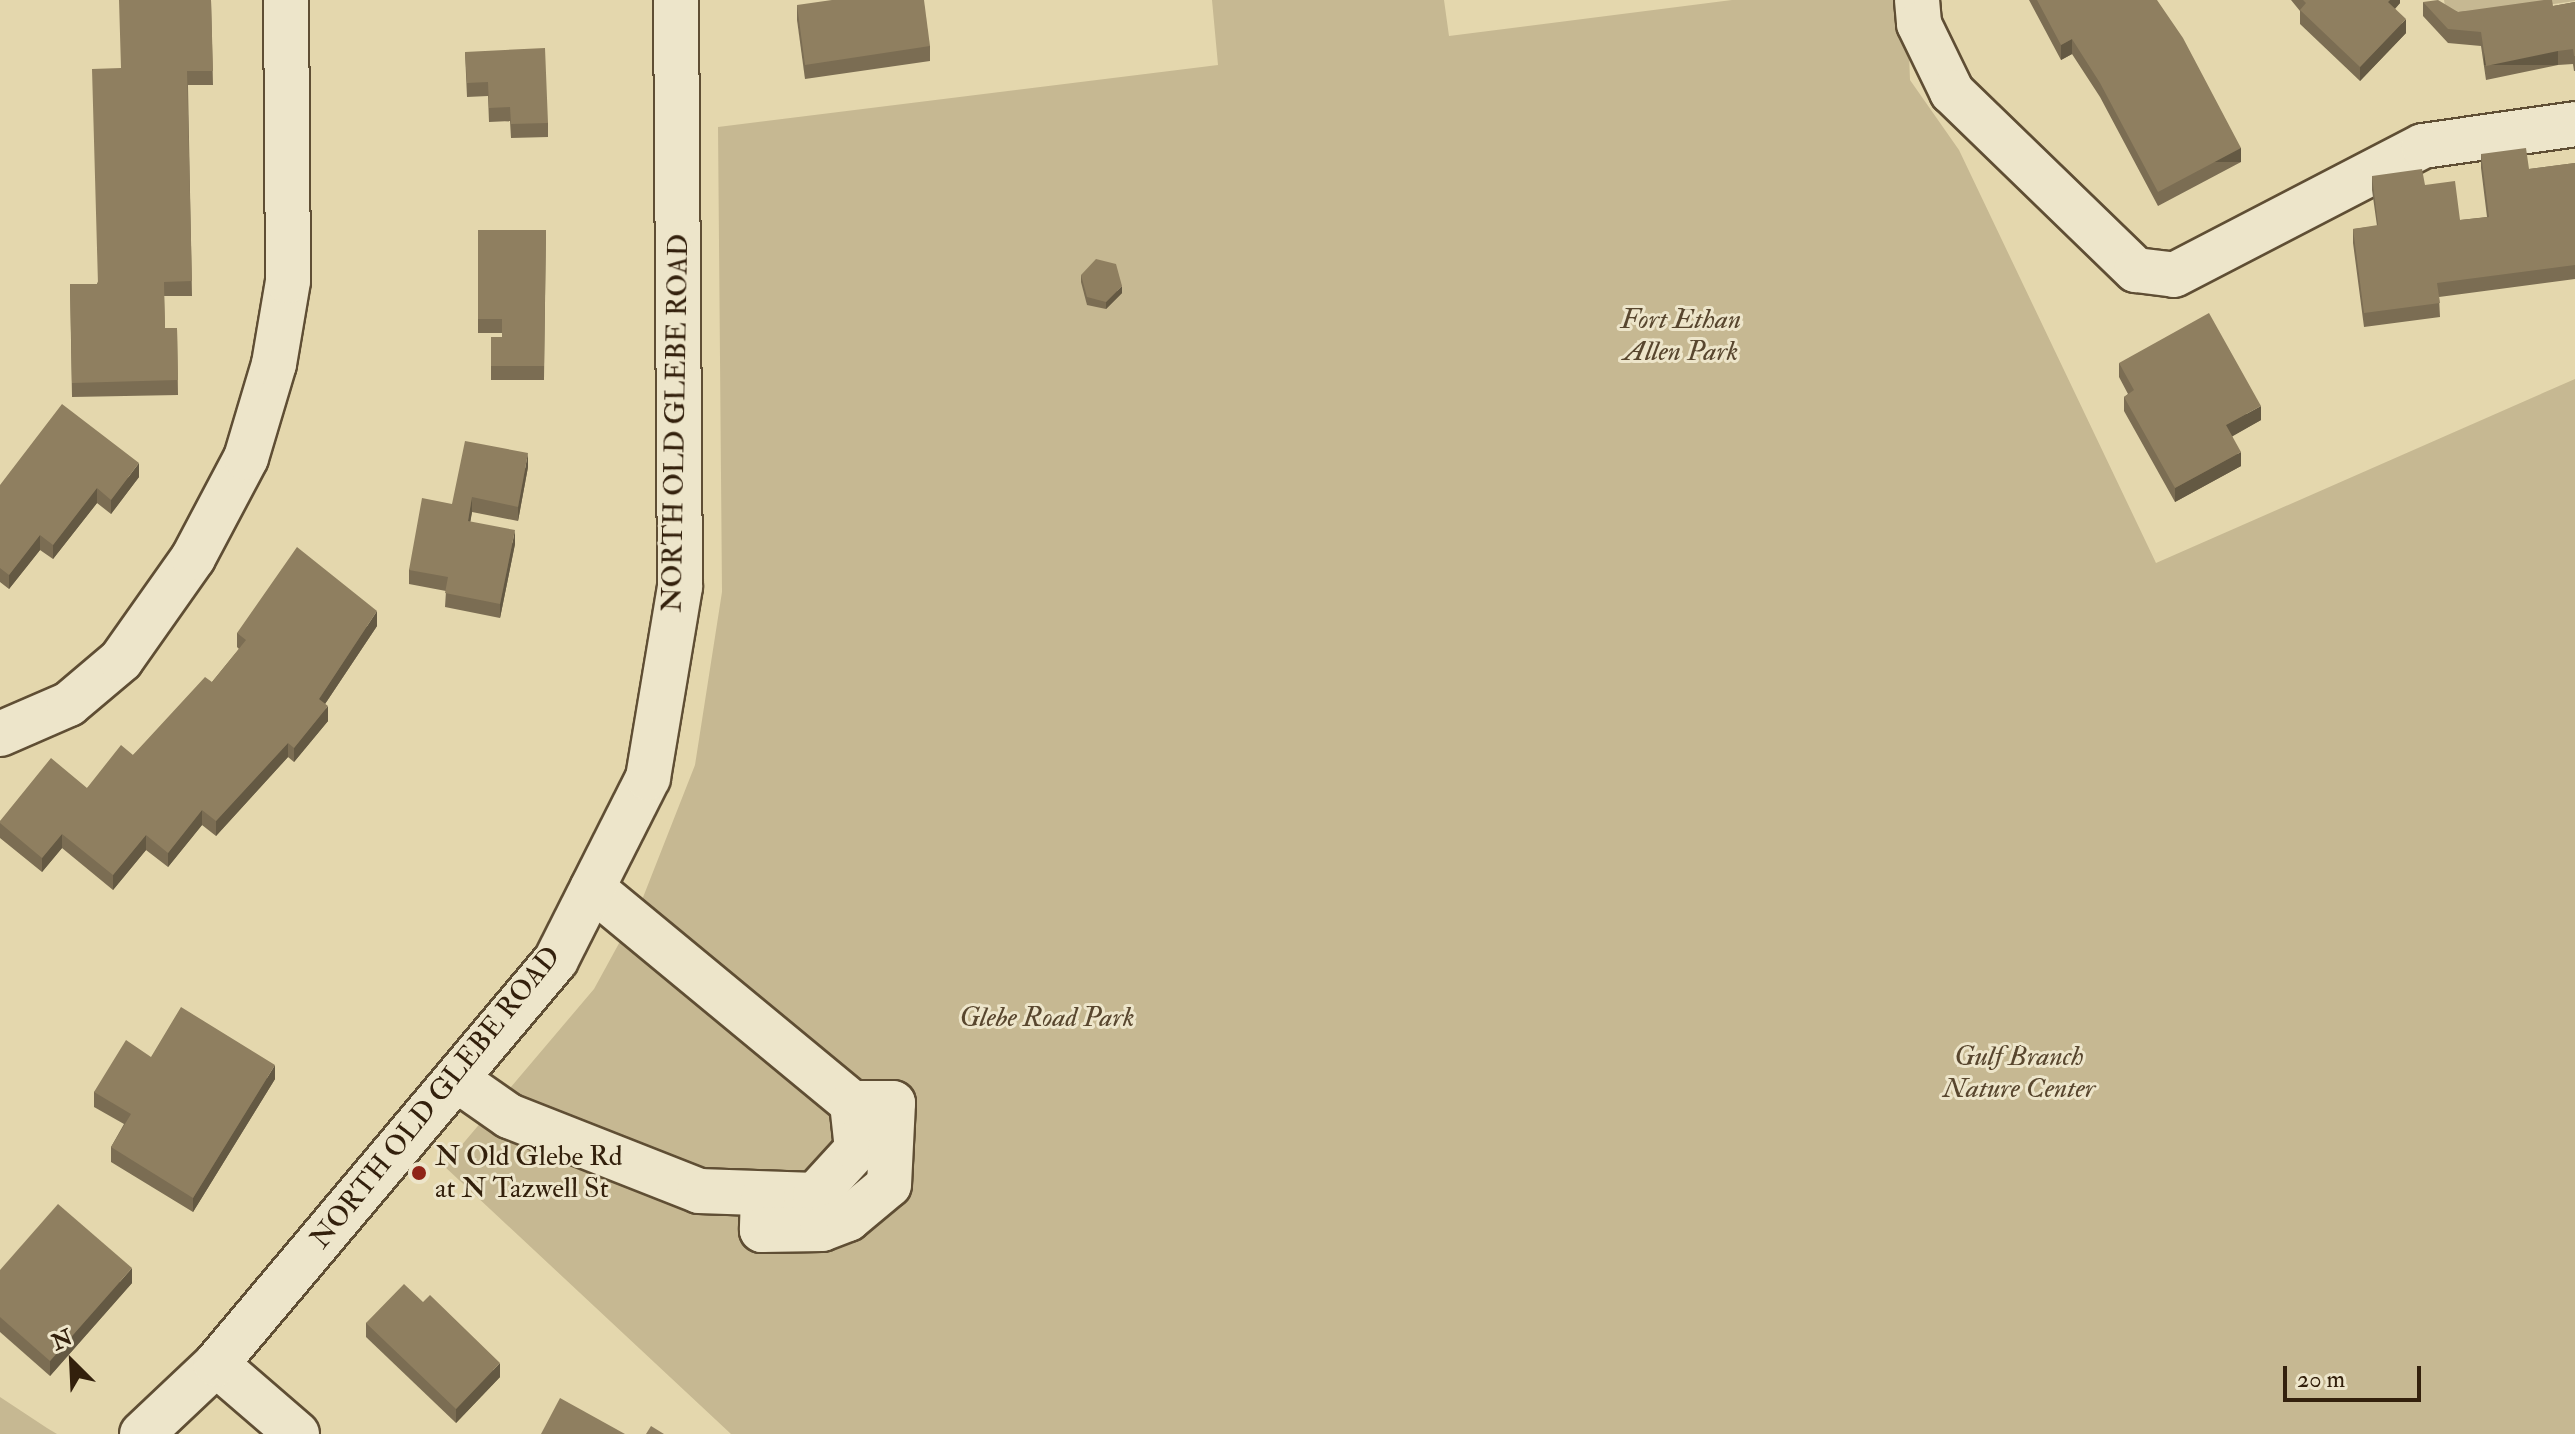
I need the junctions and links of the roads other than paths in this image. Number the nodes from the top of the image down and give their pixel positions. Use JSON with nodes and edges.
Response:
{"nodes":[{"id":1,"x":286,"y":0,"type":"edge"},
{"id":2,"x":676,"y":0,"type":"edge"},
{"id":3,"x":1917,"y":0,"type":"edge"},
{"id":4,"x":2575,"y":124,"type":"edge"},
{"id":5,"x":0,"y":734,"type":"edge"},
{"id":6,"x":592,"y":888,"type":"junction"},
{"id":7,"x":456,"y":1079,"type":"junction"},
{"id":8,"x":216,"y":1364,"type":"junction"},
{"id":9,"x":142,"y":1434,"type":"edge"},
{"id":10,"x":297,"y":1434,"type":"edge"}],
"edges":[{"from":1,"to":5,"type":"street"},
{"from":2,"to":6,"type":"street","name":"NORTH OLD GLEBE ROAD"},
{"from":3,"to":4,"type":"street"},
{"from":6,"to":7,"type":"street","name":"NORTH OLD GLEBE ROAD"},
{"from":6,"to":7,"type":"street"},
{"from":7,"to":8,"type":"street","name":"NORTH OLD GLEBE ROAD"},
{"from":8,"to":9,"type":"street","name":"NORTH OLD GLEBE ROAD"},
{"from":8,"to":10,"type":"street"}]}
